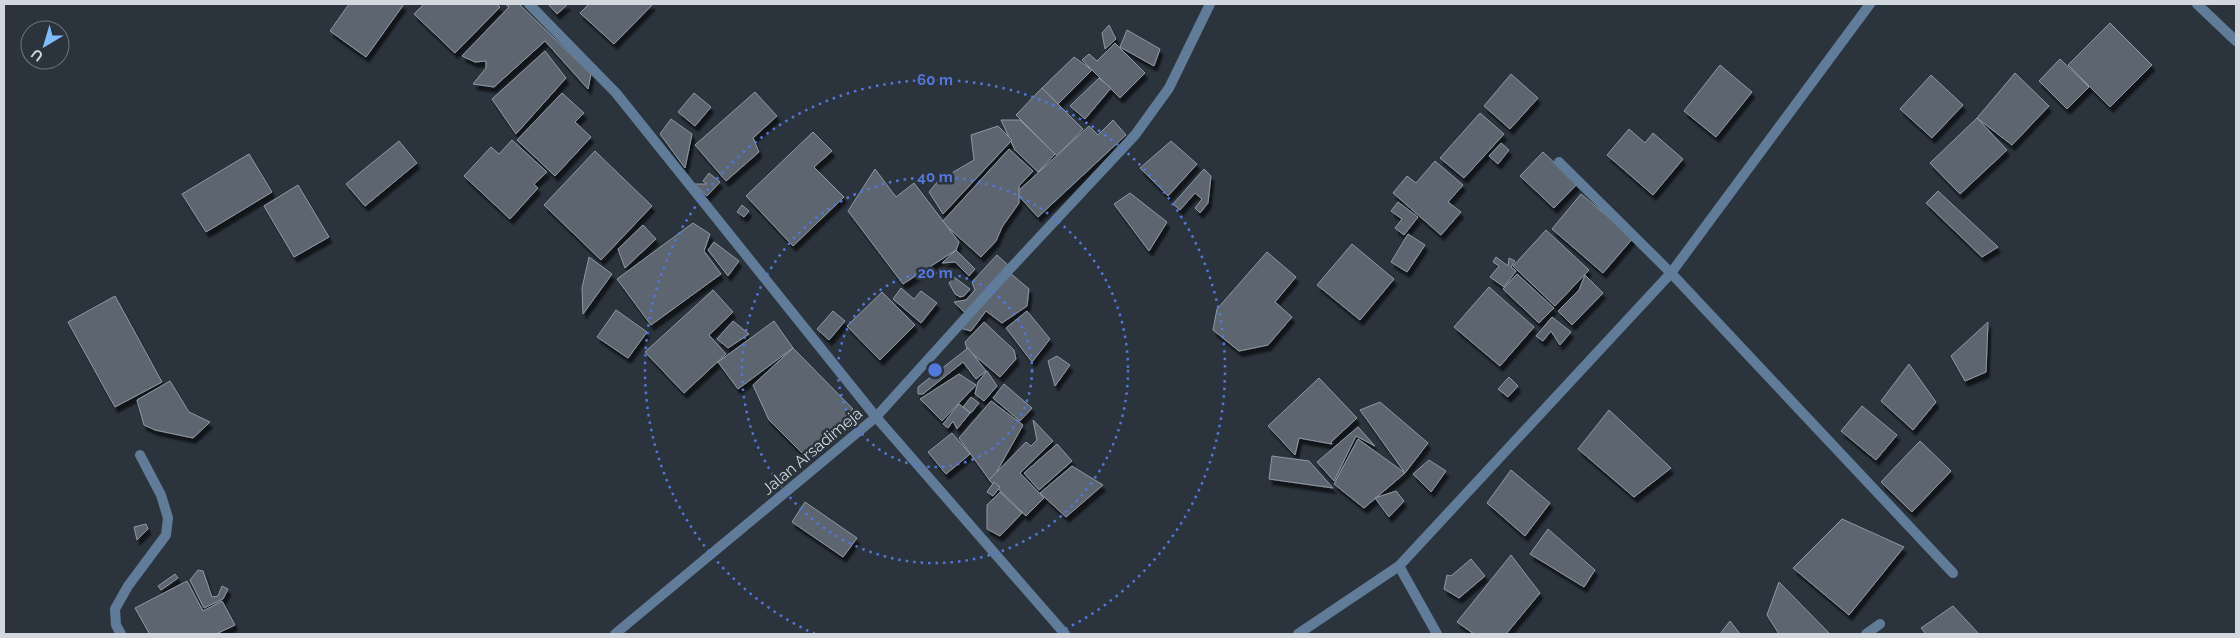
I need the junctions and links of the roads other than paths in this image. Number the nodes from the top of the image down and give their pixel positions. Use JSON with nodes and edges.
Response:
{"nodes":[{"id":1,"x":529,"y":4,"type":"edge"},
{"id":2,"x":1210,"y":4,"type":"edge"},
{"id":3,"x":1870,"y":4,"type":"edge"},
{"id":4,"x":2197,"y":4,"type":"edge"},
{"id":5,"x":2236,"y":41,"type":"edge"},
{"id":6,"x":1559,"y":162,"type":"dead end"},
{"id":7,"x":1671,"y":273,"type":"junction"},
{"id":8,"x":876,"y":417,"type":"junction"},
{"id":9,"x":140,"y":454,"type":"dead end"},
{"id":10,"x":1399,"y":566,"type":"junction"},
{"id":11,"x":1954,"y":573,"type":"dead end"},
{"id":12,"x":1880,"y":624,"type":"dead end"},
{"id":13,"x":121,"y":634,"type":"edge"},
{"id":14,"x":615,"y":634,"type":"edge"},
{"id":15,"x":1065,"y":634,"type":"edge"},
{"id":16,"x":1298,"y":634,"type":"edge"},
{"id":17,"x":1437,"y":634,"type":"edge"},
{"id":18,"x":1866,"y":634,"type":"edge"}],
"edges":[{"from":1,"to":8,"type":"street"},
{"from":2,"to":8,"type":"street"},
{"from":3,"to":7,"type":"street"},
{"from":4,"to":5,"type":"street"},
{"from":6,"to":7,"type":"street"},
{"from":7,"to":10,"type":"street"},
{"from":7,"to":11,"type":"street"},
{"from":8,"to":14,"type":"street","name":"Jalan Arsadimeja"},
{"from":8,"to":15,"type":"street","name":"Jalan Arsadimeja"},
{"from":9,"to":13,"type":"street"},
{"from":10,"to":16,"type":"street"},
{"from":10,"to":17,"type":"street"},
{"from":12,"to":18,"type":"street"}]}
